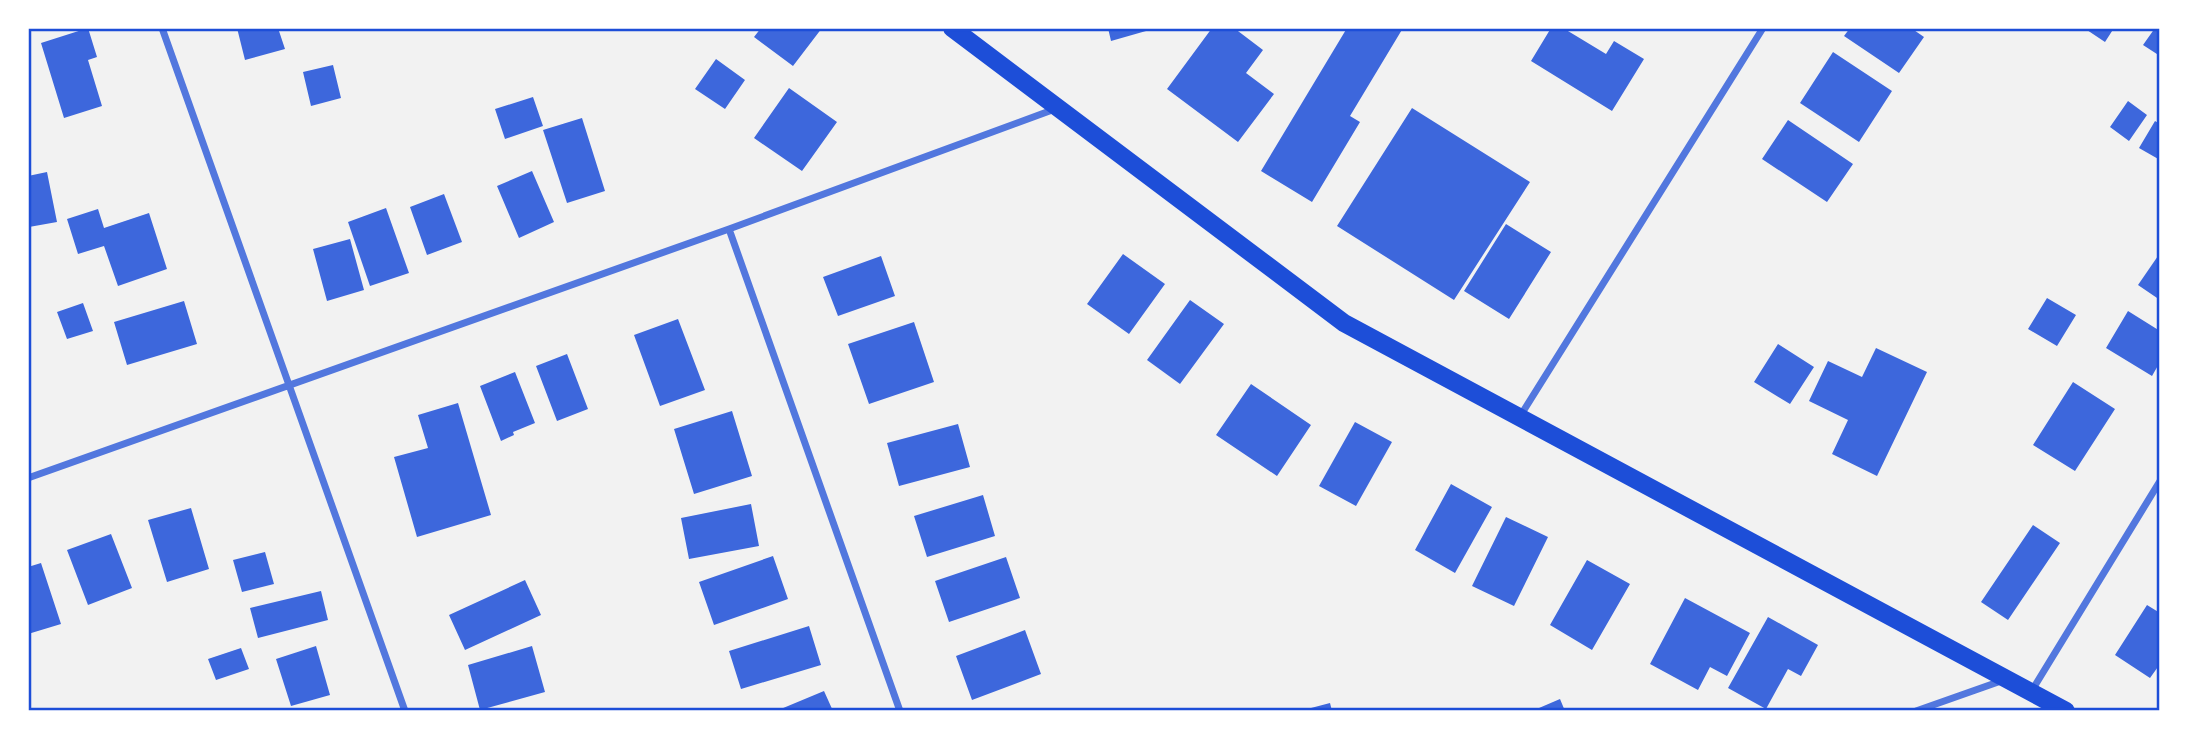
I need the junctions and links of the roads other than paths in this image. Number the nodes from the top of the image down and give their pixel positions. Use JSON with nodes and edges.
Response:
{"nodes":[{"id":1,"x":163,"y":28,"type":"edge"},
{"id":2,"x":951,"y":28,"type":"edge"},
{"id":3,"x":1763,"y":28,"type":"edge"},
{"id":4,"x":1057,"y":109,"type":"junction"},
{"id":5,"x":729,"y":229,"type":"junction"},
{"id":6,"x":289,"y":385,"type":"junction"},
{"id":7,"x":1518,"y":418,"type":"junction"},
{"id":8,"x":28,"y":478,"type":"edge"},
{"id":9,"x":2160,"y":481,"type":"edge"},
{"id":10,"x":2006,"y":679,"type":"junction"},
{"id":11,"x":2031,"y":692,"type":"junction"},
{"id":12,"x":405,"y":711,"type":"edge"},
{"id":13,"x":900,"y":711,"type":"edge"},
{"id":14,"x":1916,"y":711,"type":"edge"},
{"id":15,"x":2066,"y":711,"type":"edge"}],
"edges":[{"from":1,"to":6,"type":"street"},
{"from":2,"to":4,"type":"main road"},
{"from":3,"to":7,"type":"street"},
{"from":4,"to":5,"type":"street"},
{"from":4,"to":7,"type":"main road"},
{"from":5,"to":6,"type":"street"},
{"from":5,"to":13,"type":"street"},
{"from":6,"to":8,"type":"street"},
{"from":6,"to":12,"type":"street"},
{"from":7,"to":10,"type":"main road"},
{"from":9,"to":11,"type":"street"},
{"from":10,"to":11,"type":"main road"},
{"from":10,"to":14,"type":"street"},
{"from":11,"to":15,"type":"main road"}]}
